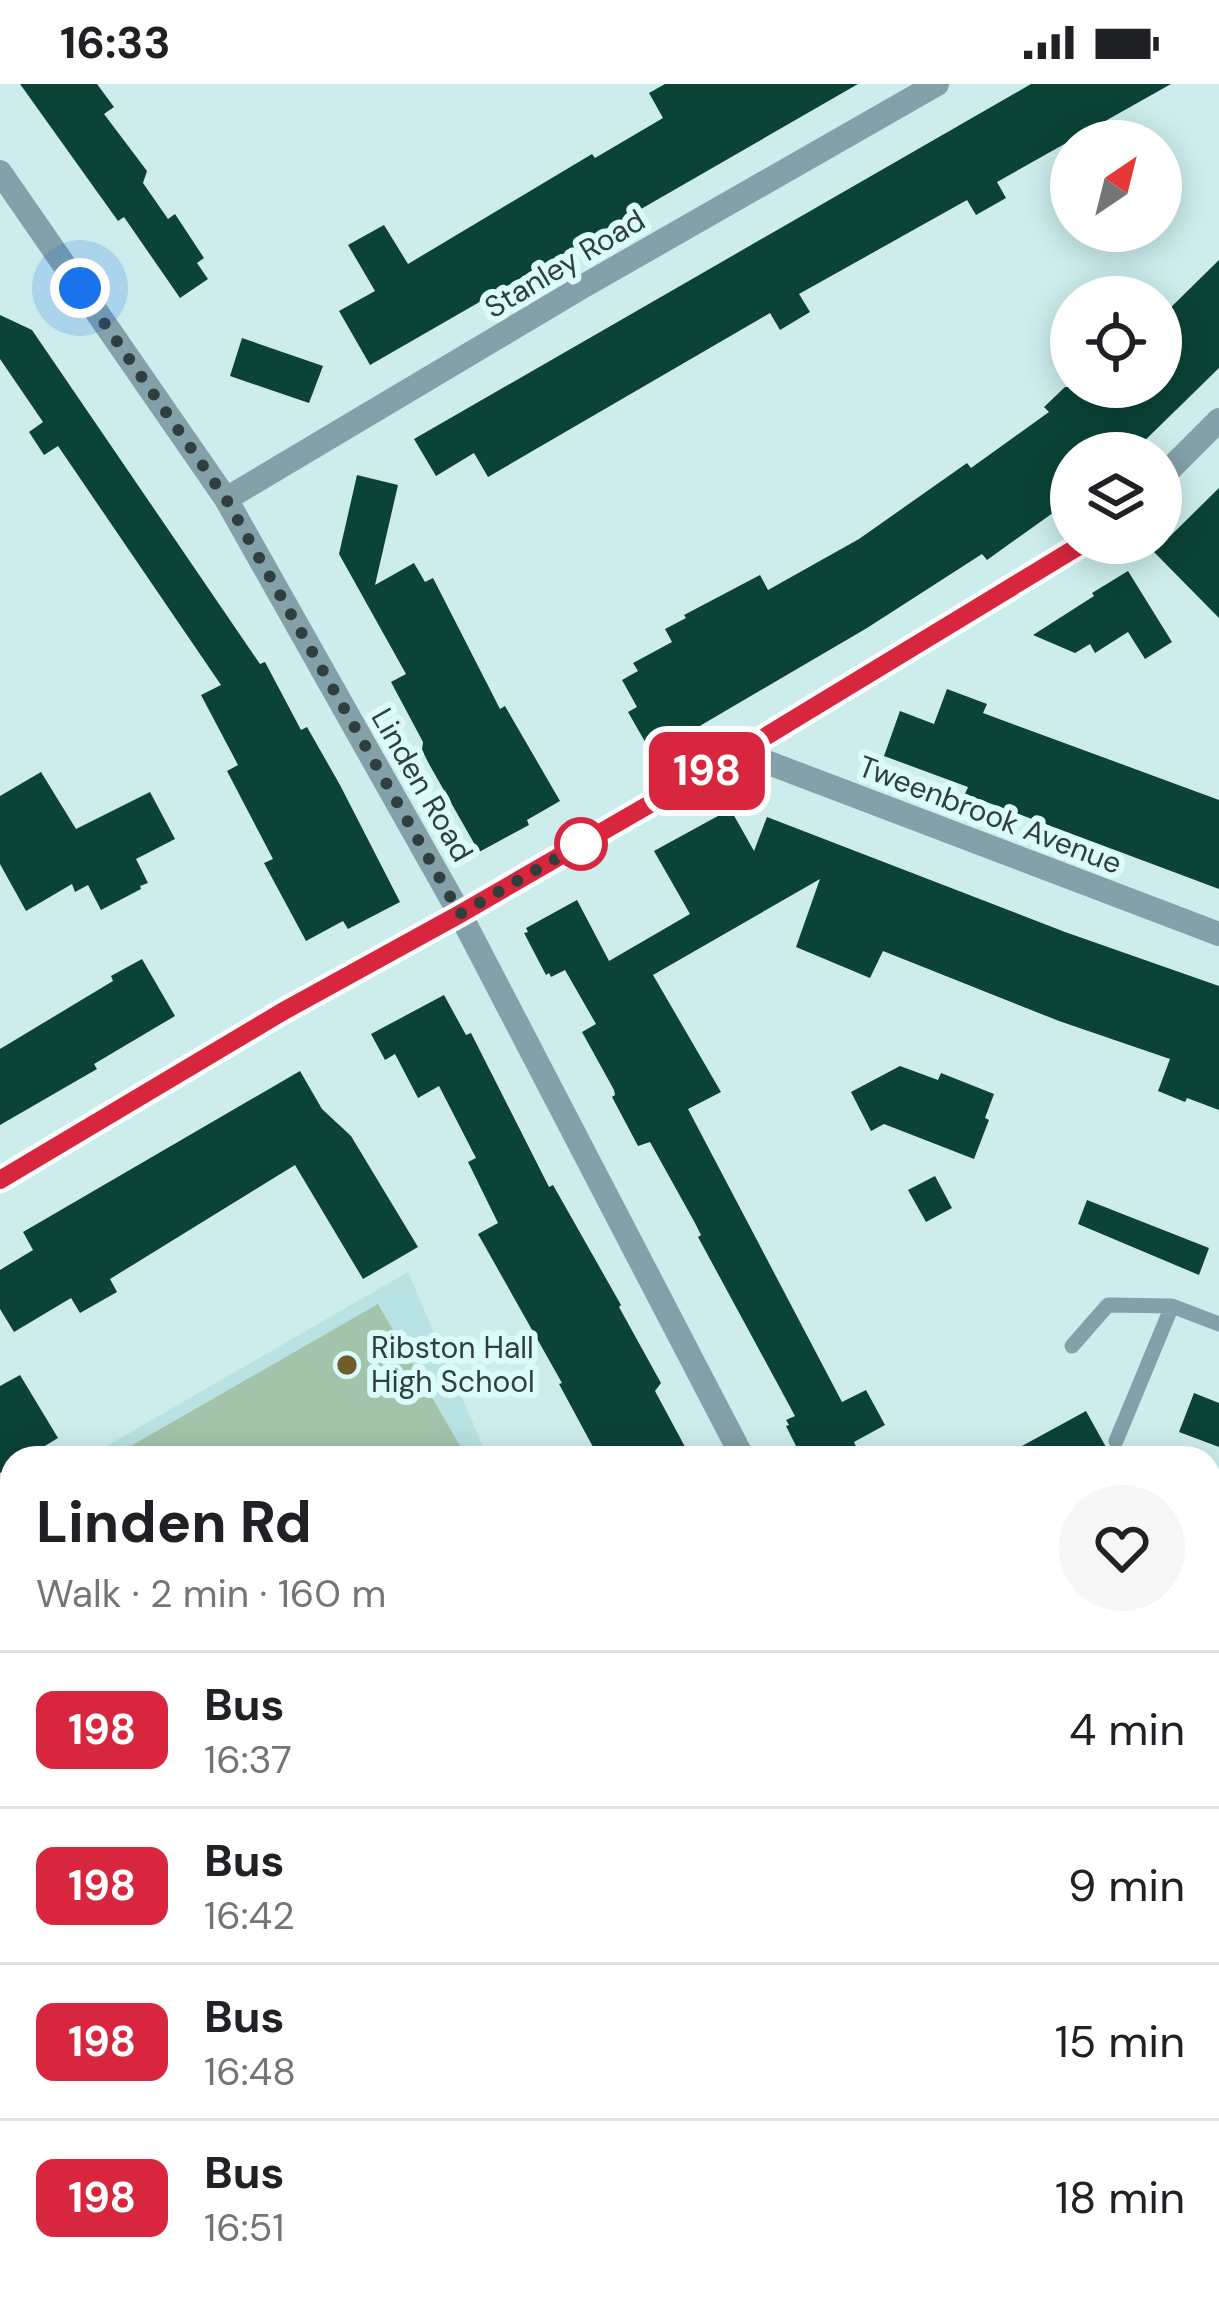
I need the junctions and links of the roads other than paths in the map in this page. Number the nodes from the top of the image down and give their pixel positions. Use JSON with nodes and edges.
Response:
{"nodes":[{"id":1,"x":937,"y":84,"type":"edge"},
{"id":2,"x":5,"y":188,"type":"edge"},
{"id":3,"x":1219,"y":420,"type":"edge"},
{"id":4,"x":1182,"y":457,"type":"edge"},
{"id":5,"x":226,"y":499,"type":"junction"},
{"id":6,"x":1050,"y":564,"type":"edge"},
{"id":7,"x":740,"y":752,"type":"junction"},
{"id":8,"x":460,"y":914,"type":"junction"},
{"id":9,"x":1219,"y":934,"type":"edge"},
{"id":10,"x":0,"y":1180,"type":"edge"},
{"id":11,"x":1172,"y":1306,"type":"junction"},
{"id":12,"x":1219,"y":1324,"type":"edge"},
{"id":13,"x":1072,"y":1346,"type":"dead end"},
{"id":14,"x":1116,"y":1441,"type":"dead end"},
{"id":15,"x":737,"y":1446,"type":"edge"}],
"edges":[{"from":1,"to":5,"type":"street","name":"Stanley Road"},
{"from":2,"to":5,"type":"street","name":"Linden Road"},
{"from":3,"to":4,"type":"street"},
{"from":5,"to":8,"type":"street","name":"Linden Road"},
{"from":6,"to":7,"type":"street"},
{"from":7,"to":8,"type":"street"},
{"from":7,"to":9,"type":"street","name":"Tweenbrook Avenue"},
{"from":8,"to":10,"type":"street"},
{"from":8,"to":15,"type":"street","name":"Linden Road"},
{"from":11,"to":12,"type":"lane"},
{"from":11,"to":13,"type":"lane"},
{"from":11,"to":14,"type":"lane"}]}
